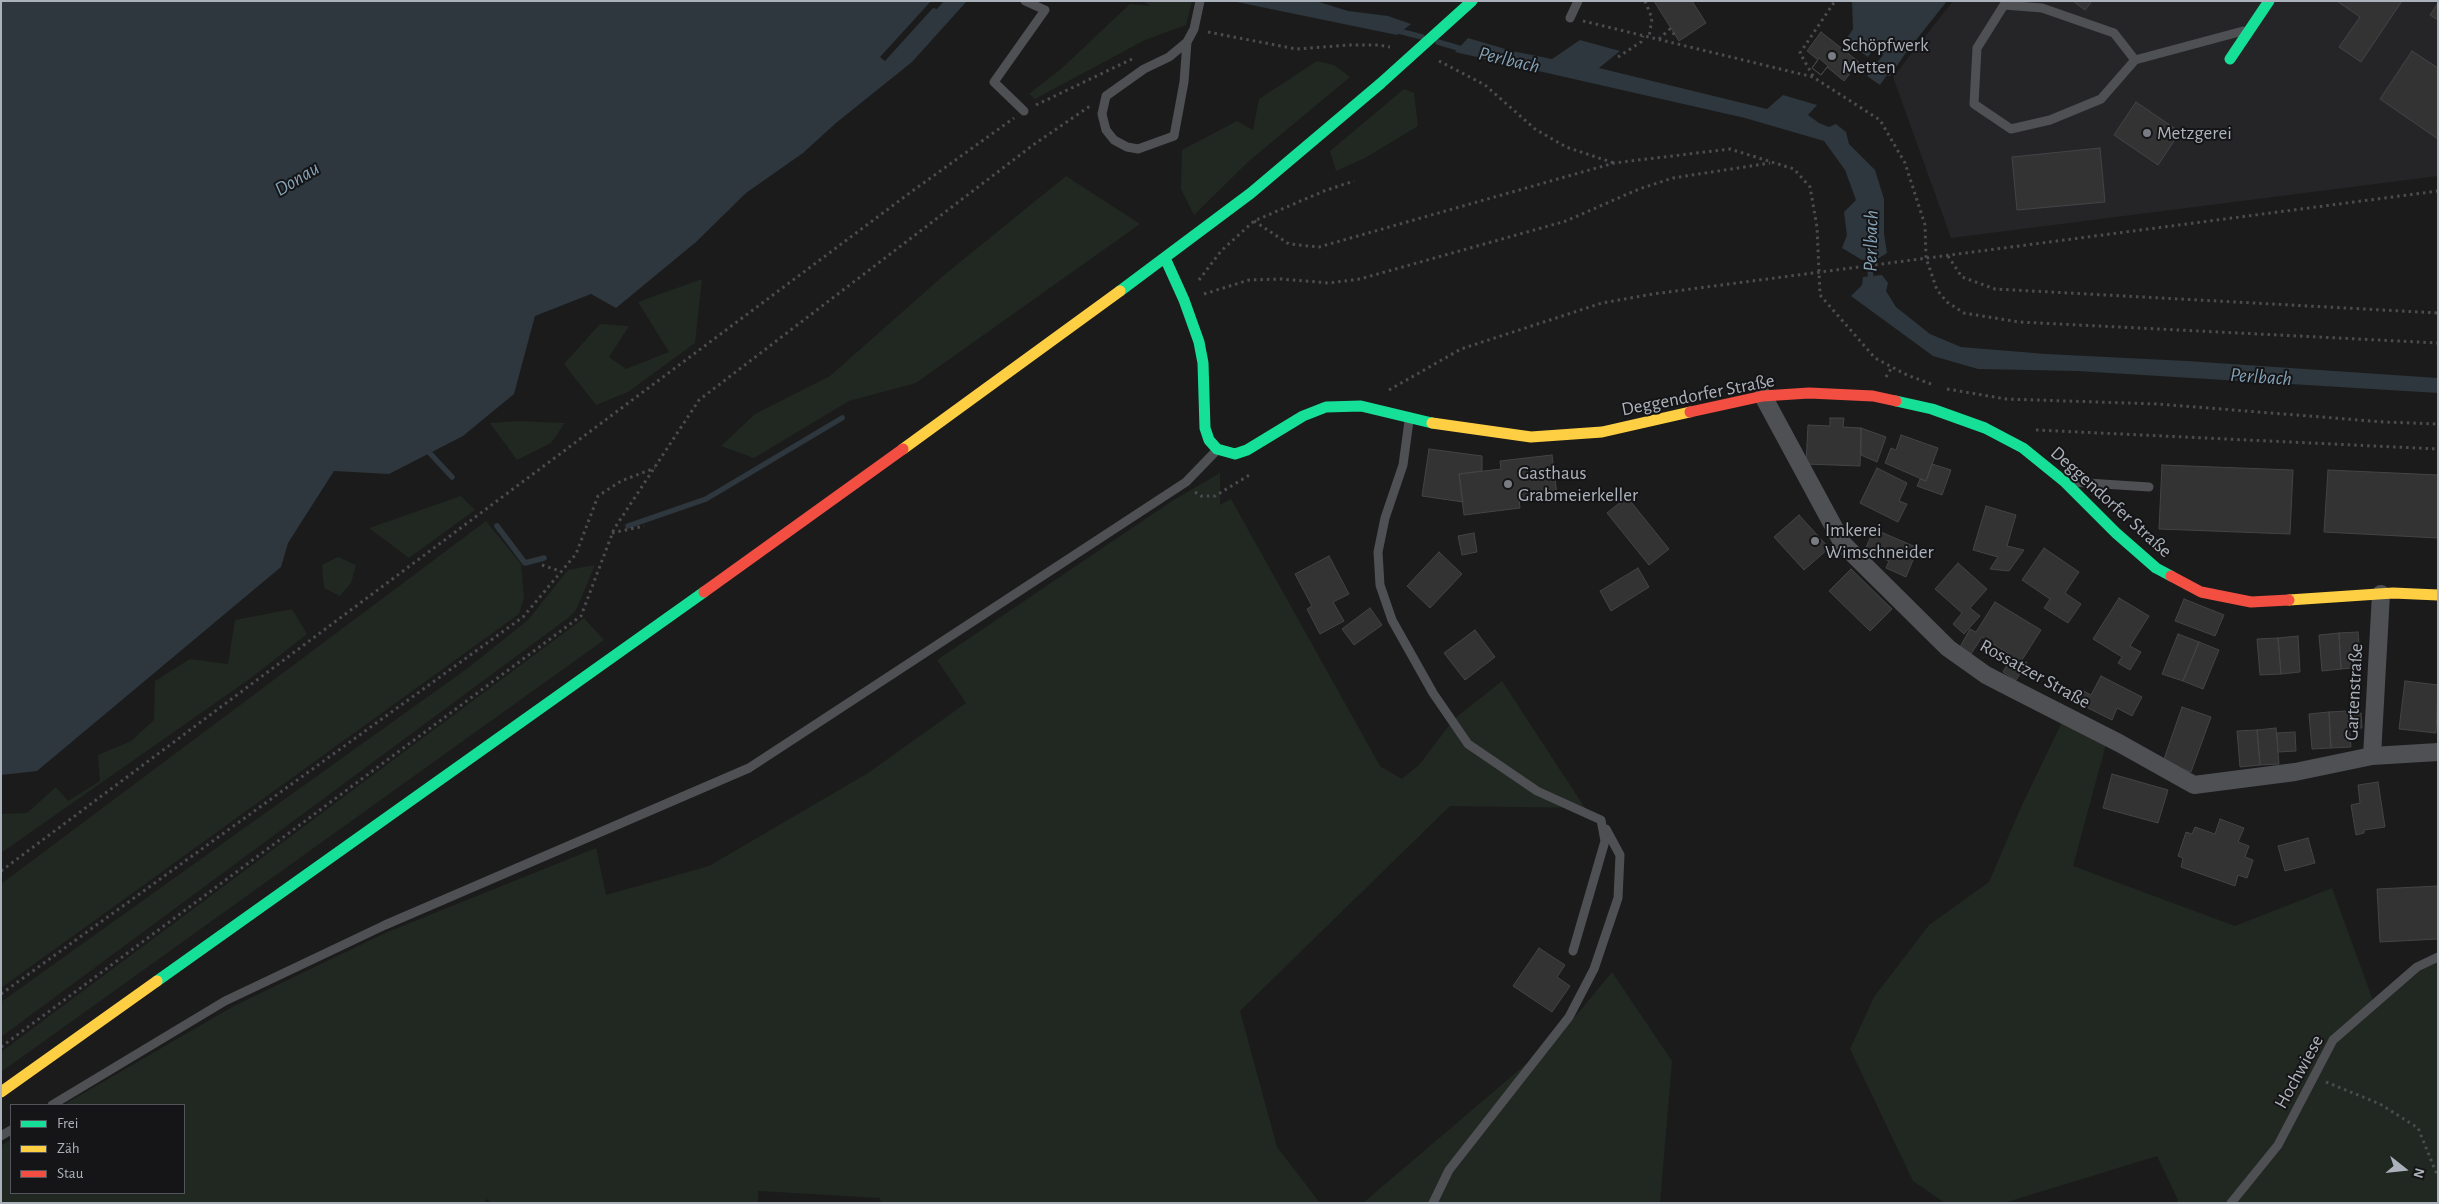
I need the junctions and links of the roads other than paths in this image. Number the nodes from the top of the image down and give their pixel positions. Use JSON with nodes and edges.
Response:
{"nodes":[{"id":1,"x":1025,"y":1,"type":"edge"},
{"id":2,"x":1200,"y":1,"type":"edge"},
{"id":3,"x":1472,"y":1,"type":"edge"},
{"id":4,"x":1578,"y":1,"type":"edge"},
{"id":5,"x":2269,"y":1,"type":"edge"},
{"id":6,"x":1570,"y":18,"type":"road end"},
{"id":7,"x":2251,"y":28,"type":"junction"},
{"id":8,"x":1187,"y":42,"type":"junction"},
{"id":9,"x":2230,"y":59,"type":"dead end"},
{"id":10,"x":2135,"y":60,"type":"junction"},
{"id":11,"x":1024,"y":111,"type":"road end"},
{"id":12,"x":1164,"y":258,"type":"junction"},
{"id":13,"x":1763,"y":396,"type":"junction"},
{"id":14,"x":1410,"y":418,"type":"junction"},
{"id":15,"x":1217,"y":449,"type":"junction"},
{"id":16,"x":2065,"y":482,"type":"junction"},
{"id":17,"x":2149,"y":487,"type":"dead end"},
{"id":18,"x":2381,"y":594,"type":"junction"},
{"id":19,"x":2438,"y":595,"type":"edge"},
{"id":20,"x":2438,"y":752,"type":"edge"},
{"id":21,"x":2372,"y":756,"type":"junction"},
{"id":22,"x":1601,"y":820,"type":"junction"},
{"id":23,"x":1573,"y":951,"type":"dead end"},
{"id":24,"x":2438,"y":957,"type":"edge"},
{"id":25,"x":1,"y":1092,"type":"edge"},
{"id":26,"x":54,"y":1104,"type":"edge"},
{"id":27,"x":1433,"y":1203,"type":"edge"},
{"id":28,"x":2231,"y":1203,"type":"edge"}],
"edges":[{"from":1,"to":11,"type":"lane"},
{"from":2,"to":8,"type":"lane"},
{"from":3,"to":12,"type":"main road","bridge":true},
{"from":4,"to":6,"type":"lane"},
{"from":5,"to":7,"type":"main road"},
{"from":7,"to":9,"type":"main road"},
{"from":7,"to":10,"type":"lane"},
{"from":8,"to":8,"type":"lane"},
{"from":10,"to":10,"type":"lane"},
{"from":12,"to":15,"type":"main road"},
{"from":12,"to":25,"type":"main road"},
{"from":13,"to":14,"type":"main road","name":"Deggendorfer Straße"},
{"from":13,"to":16,"type":"main road","name":"Deggendorfer Straße"},
{"from":13,"to":21,"type":"street","name":"Rossatzer Straße"},
{"from":14,"to":15,"type":"main road","name":"Deggendorfer Straße"},
{"from":14,"to":22,"type":"lane"},
{"from":15,"to":26,"type":"lane"},
{"from":16,"to":17,"type":"lane"},
{"from":16,"to":18,"type":"main road","name":"Deggendorfer Straße"},
{"from":18,"to":19,"type":"main road","name":"Deggendorfer Straße"},
{"from":18,"to":21,"type":"street","name":"Gartenstraße"},
{"from":20,"to":21,"type":"street","name":"Gartenstraße"},
{"from":22,"to":23,"type":"lane"},
{"from":22,"to":27,"type":"lane"},
{"from":24,"to":28,"type":"lane","name":"Hochwiese"}]}
